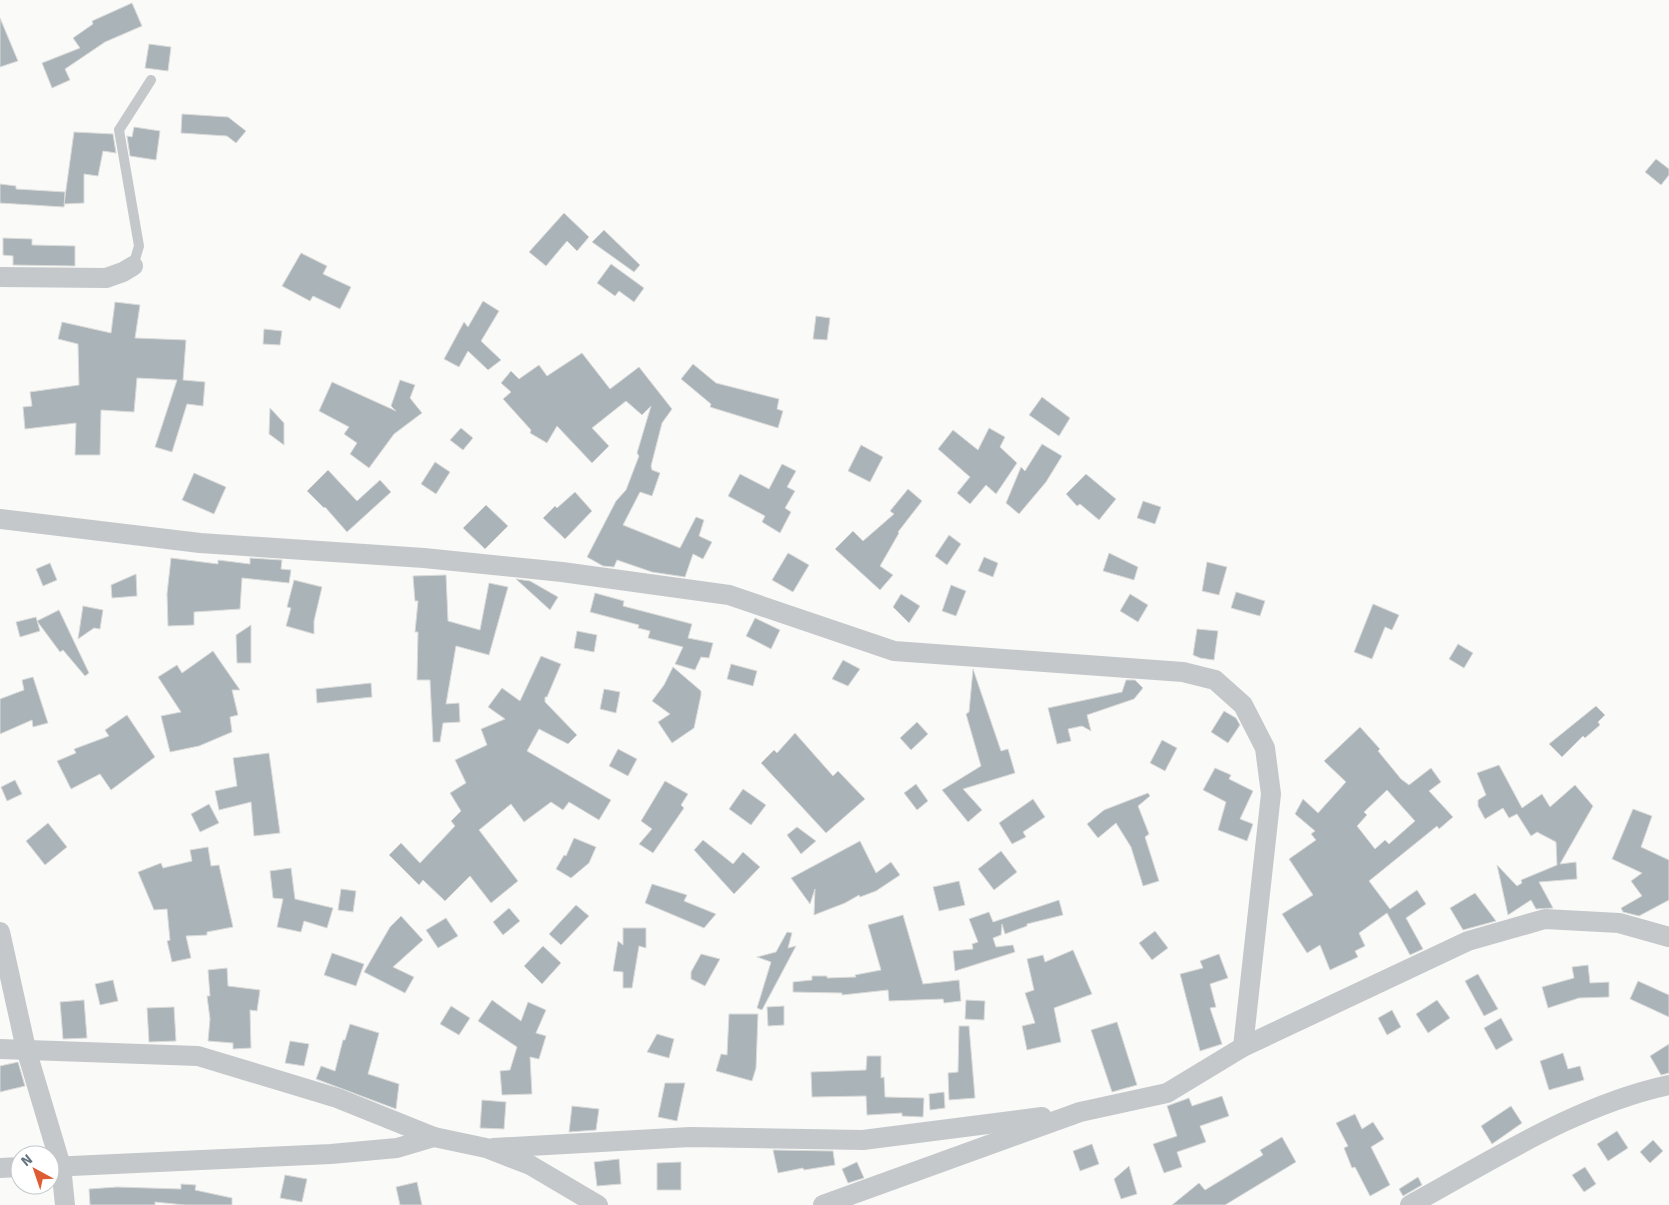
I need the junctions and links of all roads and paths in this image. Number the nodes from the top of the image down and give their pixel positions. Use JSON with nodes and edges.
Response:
{"nodes":[{"id":1,"x":150,"y":80,"type":"dead end"},
{"id":2,"x":133,"y":266,"type":"joint"},
{"id":3,"x":0,"y":277,"type":"edge"},
{"id":4,"x":0,"y":519,"type":"edge"},
{"id":5,"x":0,"y":932,"type":"edge"},
{"id":6,"x":1669,"y":937,"type":"edge"},
{"id":7,"x":1243,"y":1047,"type":"junction"},
{"id":8,"x":0,"y":1049,"type":"edge"},
{"id":9,"x":26,"y":1049,"type":"junction"},
{"id":10,"x":1669,"y":1085,"type":"edge"},
{"id":11,"x":1080,"y":1112,"type":"junction"},
{"id":12,"x":434,"y":1137,"type":"junction"},
{"id":13,"x":51,"y":1145,"type":"edge"},
{"id":14,"x":486,"y":1148,"type":"junction"},
{"id":15,"x":60,"y":1166,"type":"edge"},
{"id":16,"x":60,"y":1183,"type":"edge"},
{"id":17,"x":65,"y":1205,"type":"edge"},
{"id":18,"x":598,"y":1205,"type":"edge"},
{"id":19,"x":823,"y":1205,"type":"edge"},
{"id":20,"x":1410,"y":1205,"type":"edge"}],
"edges":[{"from":1,"to":2,"type":"lane"},
{"from":2,"to":3,"type":"street"},
{"from":4,"to":7,"type":"street"},
{"from":5,"to":9,"type":"street"},
{"from":6,"to":7,"type":"street"},
{"from":7,"to":11,"type":"street"},
{"from":8,"to":9,"type":"street"},
{"from":9,"to":12,"type":"street"},
{"from":9,"to":13,"type":"street"},
{"from":10,"to":20,"type":"street"},
{"from":11,"to":14,"type":"street"},
{"from":11,"to":19,"type":"street"},
{"from":12,"to":14,"type":"street"},
{"from":12,"to":15,"type":"street"},
{"from":14,"to":18,"type":"street"},
{"from":16,"to":17,"type":"street"}]}
